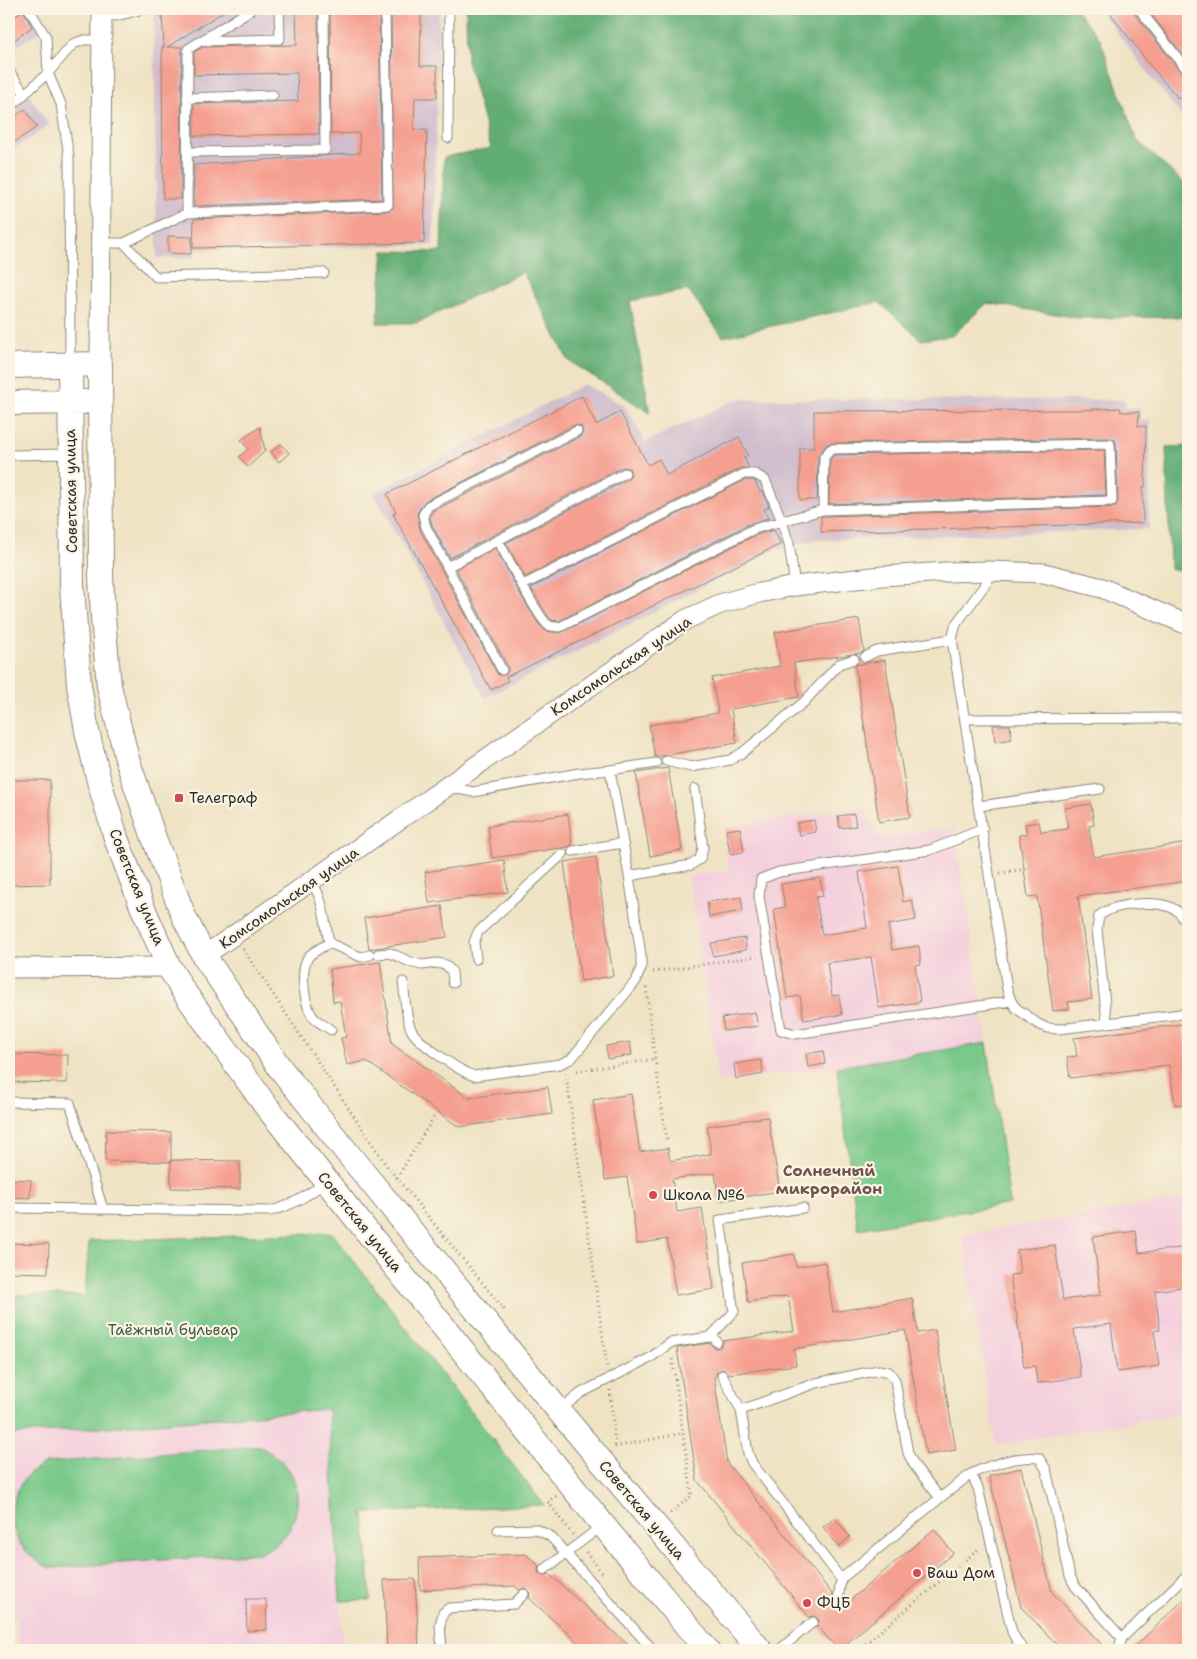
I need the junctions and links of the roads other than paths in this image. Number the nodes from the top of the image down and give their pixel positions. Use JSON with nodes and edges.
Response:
{"nodes":[{"id":1,"x":16,"y":9,"type":"edge"},
{"id":2,"x":29,"y":9,"type":"edge"},
{"id":3,"x":144,"y":9,"type":"edge"},
{"id":4,"x":252,"y":9,"type":"edge"},
{"id":5,"x":279,"y":9,"type":"edge"},
{"id":6,"x":324,"y":9,"type":"edge"},
{"id":7,"x":385,"y":9,"type":"edge"},
{"id":8,"x":449,"y":9,"type":"edge"},
{"id":9,"x":1139,"y":9,"type":"edge"},
{"id":10,"x":102,"y":12,"type":"edge"},
{"id":11,"x":9,"y":14,"type":"edge"},
{"id":12,"x":102,"y":40,"type":"junction"},
{"id":13,"x":202,"y":40,"type":"junction"},
{"id":14,"x":9,"y":71,"type":"edge"},
{"id":15,"x":1188,"y":71,"type":"edge"},
{"id":16,"x":48,"y":73,"type":"junction"},
{"id":17,"x":25,"y":94,"type":"junction"},
{"id":18,"x":273,"y":95,"type":"dead end"},
{"id":19,"x":187,"y":98,"type":"junction"},
{"id":20,"x":9,"y":108,"type":"edge"},
{"id":21,"x":448,"y":138,"type":"dead end"},
{"id":22,"x":187,"y":152,"type":"junction"},
{"id":23,"x":187,"y":213,"type":"junction"},
{"id":24,"x":101,"y":243,"type":"junction"},
{"id":25,"x":124,"y":243,"type":"junction"},
{"id":26,"x":324,"y":273,"type":"dead end"},
{"id":27,"x":70,"y":364,"type":"junction"},
{"id":28,"x":100,"y":364,"type":"junction"},
{"id":29,"x":9,"y":366,"type":"edge"},
{"id":30,"x":100,"y":401,"type":"junction"},
{"id":31,"x":9,"y":402,"type":"edge"},
{"id":32,"x":70,"y":402,"type":"junction"},
{"id":33,"x":577,"y":431,"type":"dead end"},
{"id":34,"x":70,"y":454,"type":"junction"},
{"id":35,"x":9,"y":455,"type":"edge"},
{"id":36,"x":625,"y":473,"type":"dead end"},
{"id":37,"x":822,"y":510,"type":"junction"},
{"id":38,"x":782,"y":521,"type":"junction"},
{"id":39,"x":498,"y":540,"type":"junction"},
{"id":40,"x":447,"y":567,"type":"junction"},
{"id":41,"x":989,"y":571,"type":"junction"},
{"id":42,"x":523,"y":585,"type":"junction"},
{"id":43,"x":795,"y":586,"type":"junction"},
{"id":44,"x":1188,"y":625,"type":"edge"},
{"id":45,"x":952,"y":638,"type":"junction"},
{"id":46,"x":865,"y":657,"type":"dead end"},
{"id":47,"x":854,"y":659,"type":"dead end"},
{"id":48,"x":502,"y":670,"type":"dead end"},
{"id":49,"x":1188,"y":718,"type":"edge"},
{"id":50,"x":965,"y":719,"type":"junction"},
{"id":51,"x":666,"y":762,"type":"dead end"},
{"id":52,"x":656,"y":763,"type":"dead end"},
{"id":53,"x":610,"y":770,"type":"junction"},
{"id":54,"x":448,"y":787,"type":"junction"},
{"id":55,"x":695,"y":789,"type":"dead end"},
{"id":56,"x":1100,"y":789,"type":"dead end"},
{"id":57,"x":979,"y":806,"type":"junction"},
{"id":58,"x":983,"y":829,"type":"junction"},
{"id":59,"x":623,"y":843,"type":"junction"},
{"id":60,"x":573,"y":851,"type":"dead end"},
{"id":61,"x":563,"y":854,"type":"dead end"},
{"id":62,"x":628,"y":876,"type":"junction"},
{"id":63,"x":312,"y":882,"type":"junction"},
{"id":64,"x":1188,"y":926,"type":"edge"},
{"id":65,"x":329,"y":943,"type":"junction"},
{"id":66,"x":204,"y":956,"type":"junction"},
{"id":67,"x":476,"y":959,"type":"dead end"},
{"id":68,"x":9,"y":968,"type":"edge"},
{"id":69,"x":169,"y":968,"type":"junction"},
{"id":70,"x":403,"y":982,"type":"dead end"},
{"id":71,"x":453,"y":983,"type":"dead end"},
{"id":72,"x":1011,"y":1001,"type":"junction"},
{"id":73,"x":1188,"y":1015,"type":"edge"},
{"id":74,"x":1107,"y":1022,"type":"junction"},
{"id":75,"x":331,"y":1030,"type":"dead end"},
{"id":76,"x":9,"y":1102,"type":"edge"},
{"id":77,"x":326,"y":1182,"type":"junction"},
{"id":78,"x":9,"y":1208,"type":"edge"},
{"id":79,"x":803,"y":1208,"type":"dead end"},
{"id":80,"x":103,"y":1209,"type":"junction"},
{"id":81,"x":466,"y":1299,"type":"junction"},
{"id":82,"x":440,"y":1321,"type":"junction"},
{"id":83,"x":722,"y":1376,"type":"dead end"},
{"id":84,"x":741,"y":1410,"type":"junction"},
{"id":85,"x":559,"y":1411,"type":"junction"},
{"id":86,"x":971,"y":1474,"type":"junction"},
{"id":87,"x":940,"y":1498,"type":"junction"},
{"id":88,"x":603,"y":1525,"type":"junction"},
{"id":89,"x":498,"y":1530,"type":"dead end"},
{"id":90,"x":566,"y":1553,"type":"junction"},
{"id":91,"x":544,"y":1570,"type":"dead end"},
{"id":92,"x":1188,"y":1574,"type":"edge"},
{"id":93,"x":841,"y":1578,"type":"junction"},
{"id":94,"x":524,"y":1594,"type":"dead end"},
{"id":95,"x":838,"y":1601,"type":"dead end"},
{"id":96,"x":813,"y":1622,"type":"dead end"},
{"id":97,"x":1122,"y":1638,"type":"junction"},
{"id":98,"x":442,"y":1650,"type":"edge"},
{"id":99,"x":653,"y":1650,"type":"edge"},
{"id":100,"x":707,"y":1650,"type":"edge"},
{"id":101,"x":760,"y":1650,"type":"edge"},
{"id":102,"x":779,"y":1650,"type":"edge"},
{"id":103,"x":1024,"y":1650,"type":"edge"},
{"id":104,"x":1118,"y":1650,"type":"edge"}],
"edges":[{"from":1,"to":11,"type":"lane"},
{"from":2,"to":16,"type":"lane"},
{"from":3,"to":10,"type":"lane"},
{"from":4,"to":13,"type":"lane"},
{"from":5,"to":13,"type":"lane"},
{"from":6,"to":22,"type":"lane"},
{"from":7,"to":23,"type":"lane"},
{"from":8,"to":21,"type":"lane"},
{"from":9,"to":15,"type":"lane"},
{"from":10,"to":12,"type":"street"},
{"from":12,"to":16,"type":"lane"},
{"from":12,"to":24,"type":"street"},
{"from":13,"to":19,"type":"lane"},
{"from":14,"to":17,"type":"lane"},
{"from":16,"to":17,"type":"lane"},
{"from":16,"to":27,"type":"lane"},
{"from":17,"to":20,"type":"lane"},
{"from":18,"to":19,"type":"lane"},
{"from":19,"to":22,"type":"lane"},
{"from":22,"to":23,"type":"lane"},
{"from":23,"to":25,"type":"lane"},
{"from":24,"to":25,"type":"lane"},
{"from":24,"to":28,"type":"street"},
{"from":25,"to":26,"type":"lane"},
{"from":27,"to":28,"type":"street"},
{"from":27,"to":29,"type":"street"},
{"from":27,"to":32,"type":"street","name":"Советская улица"},
{"from":28,"to":30,"type":"street","name":"Советская улица"},
{"from":30,"to":32,"type":"street"},
{"from":30,"to":66,"type":"street","name":"Советская улица"},
{"from":31,"to":32,"type":"street"},
{"from":32,"to":34,"type":"street","name":"Советская улица"},
{"from":33,"to":40,"type":"lane"},
{"from":34,"to":35,"type":"lane"},
{"from":34,"to":69,"type":"street","name":"Советская улица"},
{"from":36,"to":39,"type":"lane"},
{"from":37,"to":37,"type":"lane"},
{"from":37,"to":38,"type":"lane"},
{"from":38,"to":42,"type":"lane"},
{"from":38,"to":42,"type":"lane"},
{"from":38,"to":43,"type":"lane"},
{"from":39,"to":40,"type":"lane"},
{"from":39,"to":42,"type":"lane"},
{"from":40,"to":48,"type":"lane"},
{"from":41,"to":43,"type":"street","name":"Комсомольская улица"},
{"from":41,"to":44,"type":"street","name":"Комсомольская улица"},
{"from":41,"to":45,"type":"lane"},
{"from":43,"to":54,"type":"street","name":"Комсомольская улица"},
{"from":45,"to":46,"type":"lane"},
{"from":45,"to":50,"type":"lane"},
{"from":47,"to":51,"type":"lane"},
{"from":49,"to":50,"type":"lane"},
{"from":50,"to":57,"type":"lane"},
{"from":52,"to":53,"type":"lane"},
{"from":53,"to":54,"type":"lane"},
{"from":53,"to":59,"type":"lane"},
{"from":54,"to":63,"type":"street","name":"Комсомольская улица"},
{"from":55,"to":62,"type":"lane"},
{"from":56,"to":57,"type":"lane"},
{"from":57,"to":58,"type":"lane"},
{"from":58,"to":72,"type":"lane"},
{"from":58,"to":72,"type":"lane"},
{"from":59,"to":60,"type":"lane"},
{"from":59,"to":62,"type":"lane"},
{"from":61,"to":67,"type":"lane"},
{"from":62,"to":70,"type":"lane"},
{"from":63,"to":65,"type":"lane"},
{"from":63,"to":66,"type":"street","name":"Комсомольская улица"},
{"from":64,"to":74,"type":"lane"},
{"from":65,"to":71,"type":"lane"},
{"from":65,"to":75,"type":"lane"},
{"from":66,"to":81,"type":"street","name":"Советская улица"},
{"from":68,"to":69,"type":"street"},
{"from":69,"to":77,"type":"street","name":"Советская улица"},
{"from":72,"to":74,"type":"lane"},
{"from":73,"to":74,"type":"lane"},
{"from":76,"to":80,"type":"lane"},
{"from":77,"to":80,"type":"lane"},
{"from":77,"to":82,"type":"street","name":"Советская улица"},
{"from":78,"to":80,"type":"lane"},
{"from":79,"to":85,"type":"lane"},
{"from":81,"to":82,"type":"street"},
{"from":81,"to":85,"type":"street","name":"Советская улица"},
{"from":82,"to":88,"type":"street","name":"Советская улица"},
{"from":83,"to":84,"type":"lane"},
{"from":84,"to":87,"type":"lane"},
{"from":84,"to":93,"type":"lane"},
{"from":85,"to":101,"type":"street","name":"Советская улица"},
{"from":86,"to":87,"type":"lane"},
{"from":86,"to":97,"type":"lane"},
{"from":86,"to":103,"type":"lane"},
{"from":87,"to":93,"type":"lane"},
{"from":88,"to":90,"type":"lane"},
{"from":88,"to":100,"type":"street","name":"Советская улица"},
{"from":89,"to":90,"type":"lane"},
{"from":90,"to":91,"type":"lane"},
{"from":90,"to":99,"type":"lane"},
{"from":92,"to":97,"type":"lane"},
{"from":93,"to":95,"type":"lane"},
{"from":94,"to":98,"type":"lane"},
{"from":96,"to":102,"type":"lane"},
{"from":97,"to":104,"type":"lane"}]}
